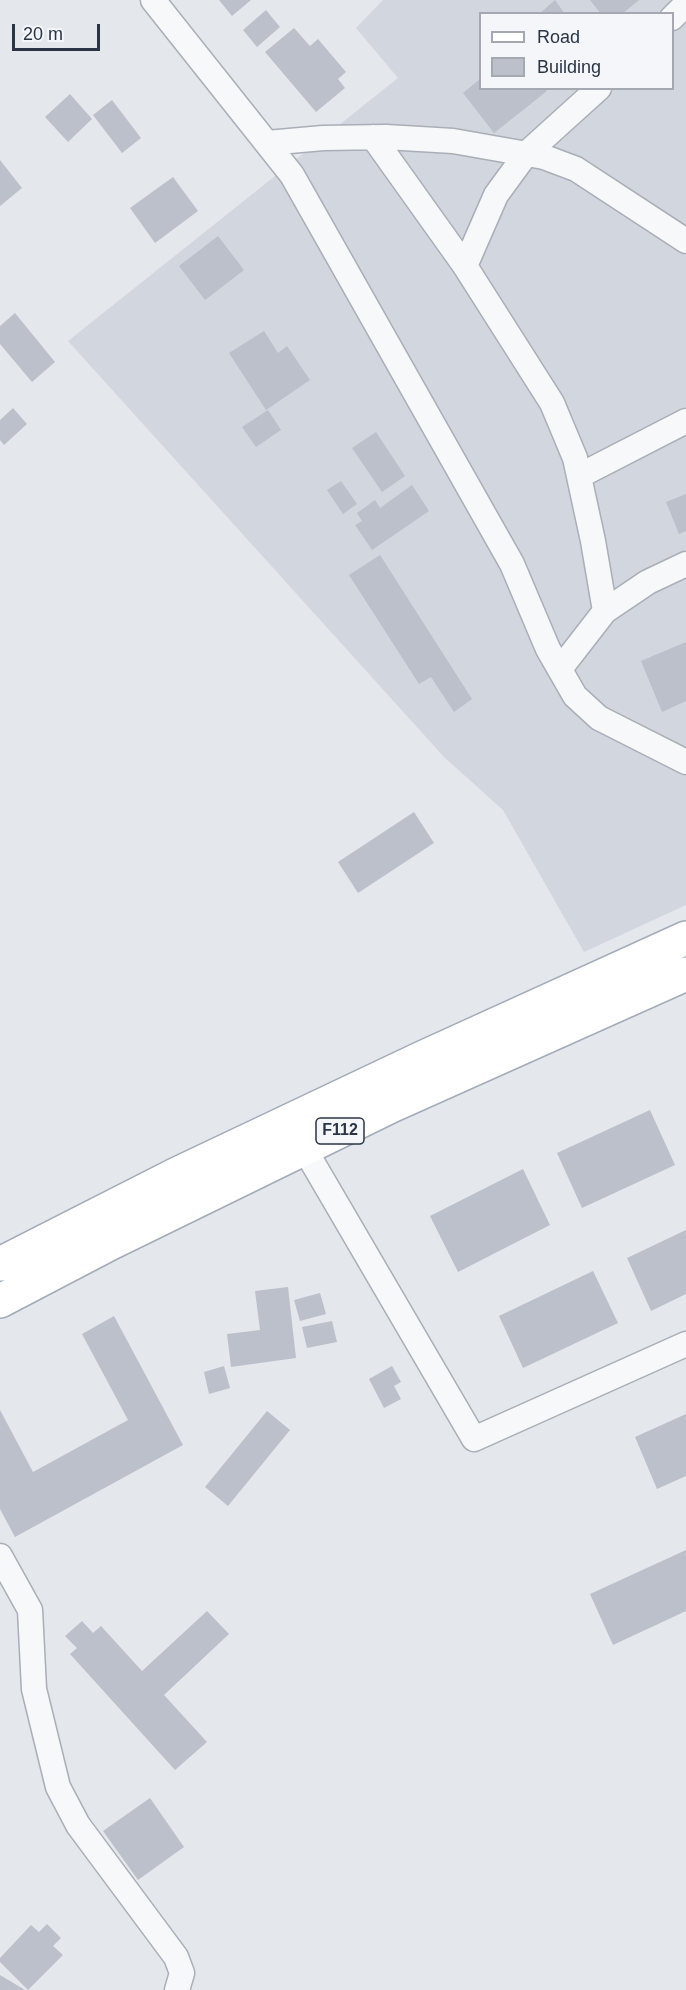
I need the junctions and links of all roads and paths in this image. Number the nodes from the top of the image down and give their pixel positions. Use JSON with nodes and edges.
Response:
{"nodes":[{"id":1,"x":153,"y":0,"type":"edge"},
{"id":2,"x":686,"y":4,"type":"edge"},
{"id":3,"x":674,"y":16,"type":"edge"},
{"id":4,"x":597,"y":90,"type":"edge"},
{"id":5,"x":373,"y":137,"type":"junction"},
{"id":6,"x":267,"y":144,"type":"junction"},
{"id":7,"x":526,"y":154,"type":"junction"},
{"id":8,"x":686,"y":241,"type":"edge"},
{"id":9,"x":465,"y":266,"type":"junction"},
{"id":10,"x":686,"y":421,"type":"edge"},
{"id":11,"x":579,"y":476,"type":"junction"},
{"id":12,"x":686,"y":564,"type":"edge"},
{"id":13,"x":605,"y":611,"type":"junction"},
{"id":14,"x":560,"y":669,"type":"junction"},
{"id":15,"x":686,"y":762,"type":"edge"},
{"id":16,"x":686,"y":938,"type":"edge"},
{"id":17,"x":686,"y":974,"type":"edge"},
{"id":18,"x":296,"y":1135,"type":"junction"},
{"id":19,"x":0,"y":1264,"type":"edge"},
{"id":20,"x":0,"y":1301,"type":"edge"},
{"id":21,"x":686,"y":1344,"type":"edge"},
{"id":22,"x":0,"y":1556,"type":"edge"},
{"id":23,"x":177,"y":1990,"type":"edge"}],
"edges":[{"from":1,"to":6,"type":"street"},
{"from":2,"to":3,"type":"street"},
{"from":4,"to":7,"type":"street"},
{"from":5,"to":6,"type":"street"},
{"from":5,"to":7,"type":"street"},
{"from":5,"to":9,"type":"street"},
{"from":6,"to":14,"type":"street"},
{"from":7,"to":8,"type":"street"},
{"from":7,"to":9,"type":"street"},
{"from":9,"to":11,"type":"street"},
{"from":10,"to":11,"type":"street"},
{"from":11,"to":13,"type":"street"},
{"from":12,"to":13,"type":"street"},
{"from":13,"to":14,"type":"street"},
{"from":14,"to":15,"type":"street"},
{"from":16,"to":18,"type":"main road","number":"F112"},
{"from":17,"to":18,"type":"main road","number":"F112"},
{"from":18,"to":19,"type":"main road","number":"F112"},
{"from":18,"to":20,"type":"main road","number":"F112"},
{"from":18,"to":21,"type":"street"},
{"from":22,"to":23,"type":"street"}]}
